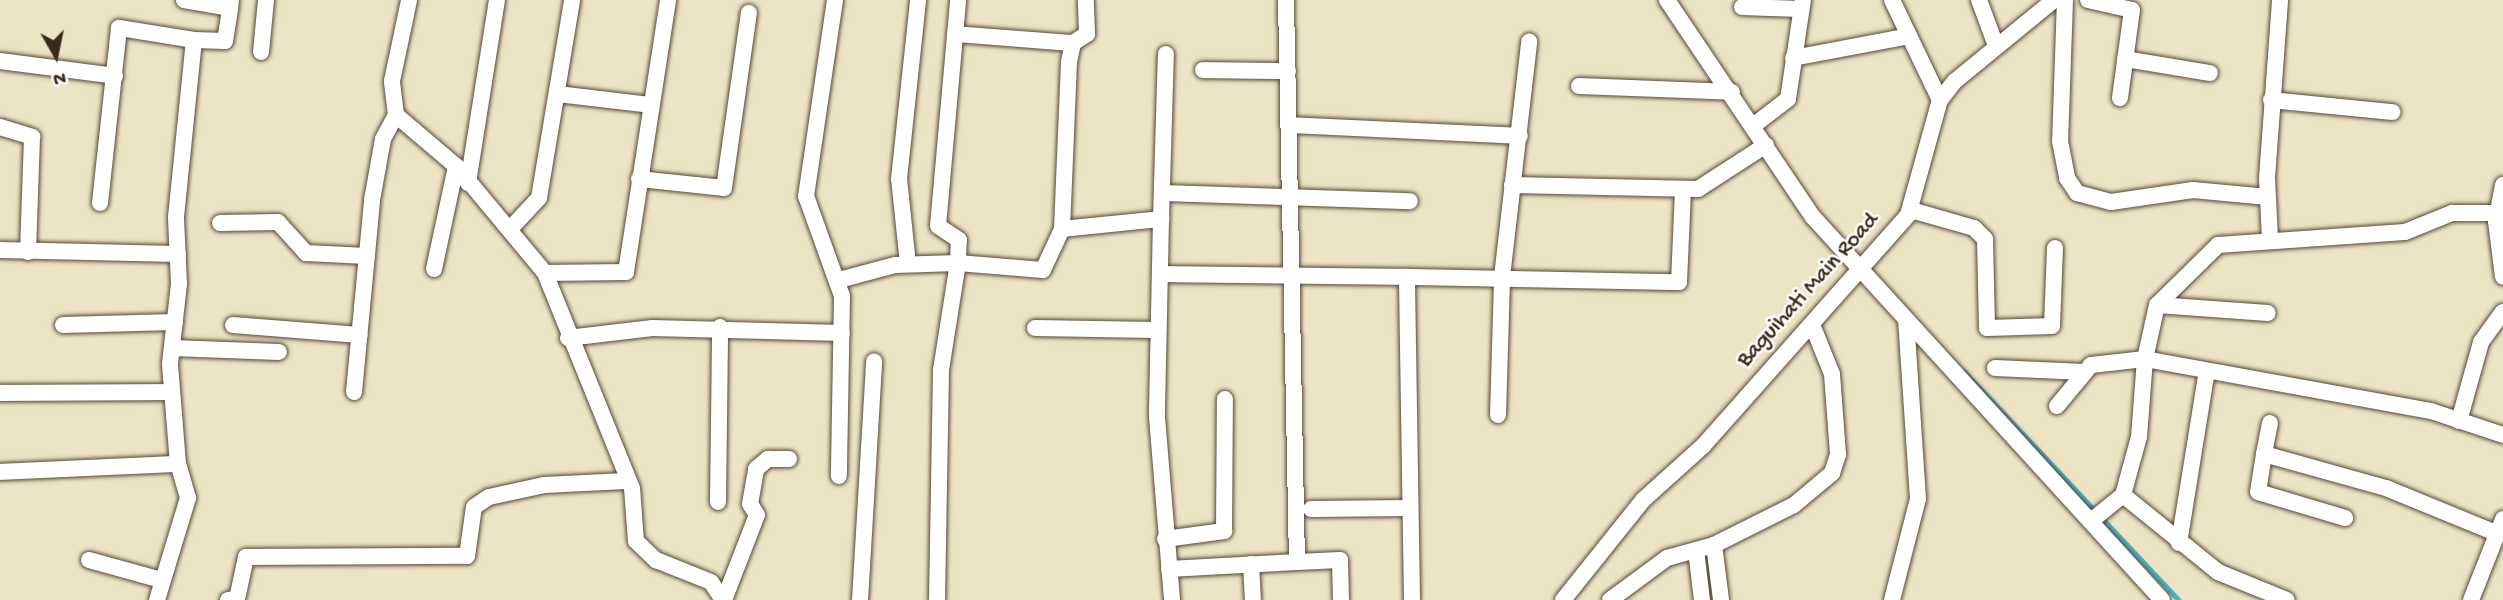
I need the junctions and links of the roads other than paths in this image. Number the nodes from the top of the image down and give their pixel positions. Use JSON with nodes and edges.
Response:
{"nodes":[{"id":1,"x":184,"y":0,"type":"edge"},
{"id":2,"x":266,"y":0,"type":"edge"},
{"id":3,"x":409,"y":0,"type":"edge"},
{"id":4,"x":497,"y":0,"type":"edge"},
{"id":5,"x":572,"y":0,"type":"edge"},
{"id":6,"x":668,"y":0,"type":"edge"},
{"id":7,"x":835,"y":0,"type":"edge"},
{"id":8,"x":918,"y":0,"type":"edge"},
{"id":9,"x":958,"y":0,"type":"edge"},
{"id":10,"x":1086,"y":0,"type":"edge"},
{"id":11,"x":1286,"y":0,"type":"edge"},
{"id":12,"x":1667,"y":0,"type":"edge"},
{"id":13,"x":1892,"y":0,"type":"edge"},
{"id":14,"x":1979,"y":0,"type":"edge"},
{"id":15,"x":2053,"y":0,"type":"edge"},
{"id":16,"x":2065,"y":0,"type":"edge"},
{"id":17,"x":2088,"y":0,"type":"edge"},
{"id":18,"x":2280,"y":0,"type":"edge"},
{"id":19,"x":231,"y":4,"type":"edge"},
{"id":20,"x":1802,"y":4,"type":"edge"},
{"id":21,"x":1742,"y":7,"type":"dead end"},
{"id":22,"x":749,"y":13,"type":"dead end"},
{"id":23,"x":955,"y":34,"type":"junction"},
{"id":24,"x":1909,"y":36,"type":"junction"},
{"id":25,"x":194,"y":40,"type":"junction"},
{"id":26,"x":1529,"y":42,"type":"dead end"},
{"id":27,"x":1073,"y":43,"type":"junction"},
{"id":28,"x":1995,"y":43,"type":"junction"},
{"id":29,"x":261,"y":52,"type":"dead end"},
{"id":30,"x":1166,"y":54,"type":"dead end"},
{"id":31,"x":1793,"y":58,"type":"junction"},
{"id":32,"x":2125,"y":60,"type":"junction"},
{"id":33,"x":0,"y":61,"type":"edge"},
{"id":34,"x":1203,"y":70,"type":"dead end"},
{"id":35,"x":1288,"y":71,"type":"junction"},
{"id":36,"x":2210,"y":73,"type":"dead end"},
{"id":37,"x":115,"y":76,"type":"junction"},
{"id":38,"x":1579,"y":86,"type":"dead end"},
{"id":39,"x":1732,"y":92,"type":"junction"},
{"id":40,"x":557,"y":94,"type":"junction"},
{"id":41,"x":2120,"y":98,"type":"dead end"},
{"id":42,"x":1940,"y":100,"type":"junction"},
{"id":43,"x":2271,"y":100,"type":"junction"},
{"id":44,"x":650,"y":105,"type":"junction"},
{"id":45,"x":2392,"y":113,"type":"dead end"},
{"id":46,"x":396,"y":115,"type":"junction"},
{"id":47,"x":1756,"y":123,"type":"junction"},
{"id":48,"x":1289,"y":125,"type":"junction"},
{"id":49,"x":0,"y":127,"type":"edge"},
{"id":50,"x":1520,"y":136,"type":"junction"},
{"id":51,"x":1766,"y":145,"type":"junction"},
{"id":52,"x":456,"y":166,"type":"junction"},
{"id":53,"x":639,"y":179,"type":"junction"},
{"id":54,"x":468,"y":183,"type":"junction"},
{"id":55,"x":1512,"y":185,"type":"junction"},
{"id":56,"x":2503,"y":186,"type":"edge"},
{"id":57,"x":1682,"y":190,"type":"junction"},
{"id":58,"x":1165,"y":192,"type":"junction"},
{"id":59,"x":1290,"y":193,"type":"junction"},
{"id":60,"x":2268,"y":197,"type":"junction"},
{"id":61,"x":1410,"y":201,"type":"dead end"},
{"id":62,"x":100,"y":203,"type":"dead end"},
{"id":63,"x":1910,"y":210,"type":"junction"},
{"id":64,"x":2498,"y":213,"type":"junction"},
{"id":65,"x":1161,"y":219,"type":"junction"},
{"id":66,"x":220,"y":223,"type":"dead end"},
{"id":67,"x":510,"y":229,"type":"junction"},
{"id":68,"x":1062,"y":229,"type":"junction"},
{"id":69,"x":2270,"y":239,"type":"junction"},
{"id":70,"x":2055,"y":248,"type":"dead end"},
{"id":71,"x":0,"y":250,"type":"edge"},
{"id":72,"x":28,"y":252,"type":"junction"},
{"id":73,"x":178,"y":254,"type":"junction"},
{"id":74,"x":367,"y":256,"type":"junction"},
{"id":75,"x":958,"y":263,"type":"junction"},
{"id":76,"x":908,"y":264,"type":"junction"},
{"id":77,"x":434,"y":269,"type":"dead end"},
{"id":78,"x":1859,"y":270,"type":"junction"},
{"id":79,"x":545,"y":273,"type":"junction"},
{"id":80,"x":1160,"y":274,"type":"junction"},
{"id":81,"x":1407,"y":277,"type":"junction"},
{"id":82,"x":1503,"y":277,"type":"junction"},
{"id":83,"x":2503,"y":277,"type":"edge"},
{"id":84,"x":1292,"y":278,"type":"junction"},
{"id":85,"x":839,"y":280,"type":"junction"},
{"id":86,"x":2157,"y":305,"type":"junction"},
{"id":87,"x":2503,"y":312,"type":"edge"},
{"id":88,"x":2268,"y":313,"type":"dead end"},
{"id":89,"x":1906,"y":320,"type":"junction"},
{"id":90,"x":175,"y":322,"type":"junction"},
{"id":91,"x":63,"y":325,"type":"dead end"},
{"id":92,"x":233,"y":325,"type":"dead end"},
{"id":93,"x":720,"y":327,"type":"junction"},
{"id":94,"x":1813,"y":327,"type":"junction"},
{"id":95,"x":1035,"y":328,"type":"dead end"},
{"id":96,"x":1157,"y":330,"type":"junction"},
{"id":97,"x":842,"y":333,"type":"junction"},
{"id":98,"x":360,"y":335,"type":"junction"},
{"id":99,"x":568,"y":338,"type":"junction"},
{"id":100,"x":172,"y":348,"type":"junction"},
{"id":101,"x":279,"y":352,"type":"dead end"},
{"id":102,"x":2145,"y":359,"type":"junction"},
{"id":103,"x":874,"y":362,"type":"dead end"},
{"id":104,"x":1995,"y":368,"type":"dead end"},
{"id":105,"x":2207,"y":371,"type":"junction"},
{"id":106,"x":2084,"y":372,"type":"junction"},
{"id":107,"x":354,"y":391,"type":"dead end"},
{"id":108,"x":172,"y":392,"type":"junction"},
{"id":109,"x":0,"y":393,"type":"edge"},
{"id":110,"x":1225,"y":399,"type":"dead end"},
{"id":111,"x":2057,"y":406,"type":"dead end"},
{"id":112,"x":1498,"y":415,"type":"dead end"},
{"id":113,"x":2459,"y":421,"type":"junction"},
{"id":114,"x":2270,"y":423,"type":"dead end"},
{"id":115,"x":2503,"y":435,"type":"edge"},
{"id":116,"x":2264,"y":454,"type":"junction"},
{"id":117,"x":789,"y":459,"type":"dead end"},
{"id":118,"x":178,"y":464,"type":"junction"},
{"id":119,"x":0,"y":472,"type":"edge"},
{"id":120,"x":839,"y":476,"type":"dead end"},
{"id":121,"x":626,"y":481,"type":"junction"},
{"id":122,"x":2123,"y":495,"type":"junction"},
{"id":123,"x":718,"y":502,"type":"dead end"},
{"id":124,"x":1408,"y":508,"type":"junction"},
{"id":125,"x":1311,"y":509,"type":"dead end"},
{"id":126,"x":2098,"y":515,"type":"junction"},
{"id":127,"x":2345,"y":518,"type":"dead end"},
{"id":128,"x":2500,"y":526,"type":"edge"},
{"id":129,"x":1166,"y":539,"type":"junction"},
{"id":130,"x":2179,"y":544,"type":"junction"},
{"id":131,"x":1714,"y":545,"type":"junction"},
{"id":132,"x":1696,"y":550,"type":"junction"},
{"id":133,"x":89,"y":560,"type":"dead end"},
{"id":134,"x":1297,"y":562,"type":"junction"},
{"id":135,"x":1251,"y":564,"type":"junction"},
{"id":136,"x":1169,"y":569,"type":"junction"},
{"id":137,"x":161,"y":580,"type":"junction"},
{"id":138,"x":157,"y":600,"type":"edge"},
{"id":139,"x":228,"y":600,"type":"edge"},
{"id":140,"x":723,"y":600,"type":"edge"},
{"id":141,"x":860,"y":600,"type":"edge"},
{"id":142,"x":937,"y":600,"type":"edge"},
{"id":143,"x":1172,"y":600,"type":"edge"},
{"id":144,"x":1253,"y":600,"type":"edge"},
{"id":145,"x":1342,"y":600,"type":"edge"},
{"id":146,"x":1412,"y":600,"type":"edge"},
{"id":147,"x":1563,"y":600,"type":"edge"},
{"id":148,"x":1610,"y":600,"type":"edge"},
{"id":149,"x":1702,"y":600,"type":"edge"},
{"id":150,"x":1721,"y":600,"type":"edge"},
{"id":151,"x":1892,"y":600,"type":"edge"},
{"id":152,"x":2162,"y":600,"type":"edge"},
{"id":153,"x":2287,"y":600,"type":"edge"},
{"id":154,"x":2471,"y":600,"type":"edge"}],
"edges":[{"from":1,"to":19,"type":"street"},
{"from":2,"to":29,"type":"street"},
{"from":3,"to":46,"type":"street"},
{"from":4,"to":54,"type":"street"},
{"from":5,"to":40,"type":"street"},
{"from":6,"to":44,"type":"street"},
{"from":7,"to":85,"type":"street"},
{"from":8,"to":76,"type":"street"},
{"from":9,"to":23,"type":"street"},
{"from":10,"to":27,"type":"street"},
{"from":11,"to":35,"type":"street"},
{"from":12,"to":39,"type":"street"},
{"from":13,"to":24,"type":"street"},
{"from":14,"to":28,"type":"street"},
{"from":15,"to":28,"type":"street","name":"Baguihati Main Road"},
{"from":16,"to":60,"type":"street"},
{"from":17,"to":32,"type":"street"},
{"from":18,"to":43,"type":"street"},
{"from":19,"to":25,"type":"street"},
{"from":20,"to":21,"type":"street"},
{"from":20,"to":31,"type":"street"},
{"from":22,"to":53,"type":"street"},
{"from":23,"to":27,"type":"street"},
{"from":23,"to":75,"type":"street"},
{"from":24,"to":31,"type":"street"},
{"from":24,"to":42,"type":"street"},
{"from":25,"to":37,"type":"street"},
{"from":25,"to":73,"type":"street"},
{"from":26,"to":50,"type":"street"},
{"from":27,"to":68,"type":"street"},
{"from":28,"to":42,"type":"street","name":"Baguihati Main Road"},
{"from":30,"to":58,"type":"street"},
{"from":31,"to":47,"type":"street"},
{"from":32,"to":36,"type":"street"},
{"from":32,"to":41,"type":"street"},
{"from":33,"to":37,"type":"street"},
{"from":34,"to":35,"type":"street"},
{"from":35,"to":48,"type":"street"},
{"from":37,"to":62,"type":"street"},
{"from":38,"to":39,"type":"street"},
{"from":39,"to":47,"type":"street"},
{"from":40,"to":44,"type":"street"},
{"from":40,"to":67,"type":"street"},
{"from":42,"to":63,"type":"street","name":"Baguihati Main Road"},
{"from":43,"to":45,"type":"street"},
{"from":43,"to":60,"type":"street"},
{"from":44,"to":53,"type":"street"},
{"from":46,"to":52,"type":"street"},
{"from":46,"to":74,"type":"street"},
{"from":47,"to":51,"type":"street"},
{"from":48,"to":50,"type":"street"},
{"from":48,"to":59,"type":"street"},
{"from":49,"to":72,"type":"street"},
{"from":50,"to":55,"type":"street"},
{"from":51,"to":57,"type":"street"},
{"from":51,"to":78,"type":"street"},
{"from":52,"to":54,"type":"street"},
{"from":52,"to":77,"type":"street"},
{"from":53,"to":79,"type":"street"},
{"from":54,"to":67,"type":"street"},
{"from":55,"to":57,"type":"street"},
{"from":55,"to":82,"type":"street"},
{"from":56,"to":64,"type":"street"},
{"from":57,"to":82,"type":"street"},
{"from":58,"to":59,"type":"street"},
{"from":58,"to":65,"type":"street"},
{"from":59,"to":61,"type":"street"},
{"from":59,"to":84,"type":"street"},
{"from":60,"to":69,"type":"street"},
{"from":63,"to":70,"type":"street"},
{"from":63,"to":78,"type":"street","name":"Baguihati Main Road"},
{"from":64,"to":69,"type":"street"},
{"from":64,"to":83,"type":"street"},
{"from":65,"to":68,"type":"street"},
{"from":65,"to":80,"type":"street"},
{"from":66,"to":74,"type":"street"},
{"from":67,"to":79,"type":"street"},
{"from":68,"to":75,"type":"street"},
{"from":69,"to":86,"type":"street"},
{"from":71,"to":72,"type":"street"},
{"from":72,"to":73,"type":"street"},
{"from":73,"to":90,"type":"street"},
{"from":74,"to":98,"type":"street"},
{"from":75,"to":76,"type":"street"},
{"from":75,"to":142,"type":"street"},
{"from":76,"to":85,"type":"street"},
{"from":78,"to":89,"type":"street"},
{"from":78,"to":94,"type":"street","name":"Baguihati Main Road"},
{"from":79,"to":99,"type":"street"},
{"from":80,"to":84,"type":"street"},
{"from":80,"to":96,"type":"street"},
{"from":81,"to":82,"type":"street"},
{"from":81,"to":84,"type":"street"},
{"from":81,"to":124,"type":"street"},
{"from":82,"to":112,"type":"street"},
{"from":84,"to":134,"type":"street"},
{"from":85,"to":97,"type":"street"},
{"from":86,"to":88,"type":"street"},
{"from":86,"to":102,"type":"street"},
{"from":87,"to":113,"type":"street"},
{"from":89,"to":126,"type":"street"},
{"from":89,"to":151,"type":"street"},
{"from":90,"to":91,"type":"street"},
{"from":90,"to":100,"type":"street"},
{"from":92,"to":98,"type":"street"},
{"from":93,"to":97,"type":"street"},
{"from":93,"to":99,"type":"street"},
{"from":93,"to":123,"type":"street"},
{"from":94,"to":131,"type":"street"},
{"from":94,"to":147,"type":"street","name":"Baguihati Main Road"},
{"from":95,"to":96,"type":"street"},
{"from":96,"to":129,"type":"street"},
{"from":97,"to":120,"type":"street"},
{"from":98,"to":107,"type":"street"},
{"from":99,"to":121,"type":"street"},
{"from":100,"to":101,"type":"street"},
{"from":100,"to":108,"type":"street"},
{"from":102,"to":105,"type":"street"},
{"from":102,"to":106,"type":"street"},
{"from":102,"to":122,"type":"street"},
{"from":103,"to":141,"type":"street"},
{"from":104,"to":106,"type":"street"},
{"from":105,"to":113,"type":"street"},
{"from":105,"to":130,"type":"street"},
{"from":106,"to":111,"type":"street"},
{"from":108,"to":109,"type":"street"},
{"from":108,"to":118,"type":"street"},
{"from":110,"to":129,"type":"street"},
{"from":113,"to":115,"type":"street"},
{"from":114,"to":116,"type":"street"},
{"from":116,"to":127,"type":"street"},
{"from":116,"to":128,"type":"street"},
{"from":117,"to":140,"type":"street"},
{"from":118,"to":119,"type":"street"},
{"from":118,"to":137,"type":"street"},
{"from":121,"to":139,"type":"street"},
{"from":121,"to":140,"type":"street"},
{"from":122,"to":126,"type":"street"},
{"from":122,"to":130,"type":"street"},
{"from":124,"to":125,"type":"street"},
{"from":124,"to":146,"type":"street"},
{"from":126,"to":152,"type":"street"},
{"from":128,"to":154,"type":"street"},
{"from":129,"to":136,"type":"street"},
{"from":130,"to":153,"type":"street"},
{"from":131,"to":132,"type":"street"},
{"from":131,"to":150,"type":"street"},
{"from":132,"to":148,"type":"street"},
{"from":132,"to":149,"type":"street"},
{"from":133,"to":137,"type":"street"},
{"from":134,"to":135,"type":"street"},
{"from":134,"to":145,"type":"street"},
{"from":135,"to":136,"type":"street"},
{"from":135,"to":144,"type":"street"},
{"from":136,"to":143,"type":"street"},
{"from":137,"to":138,"type":"street"}]}
